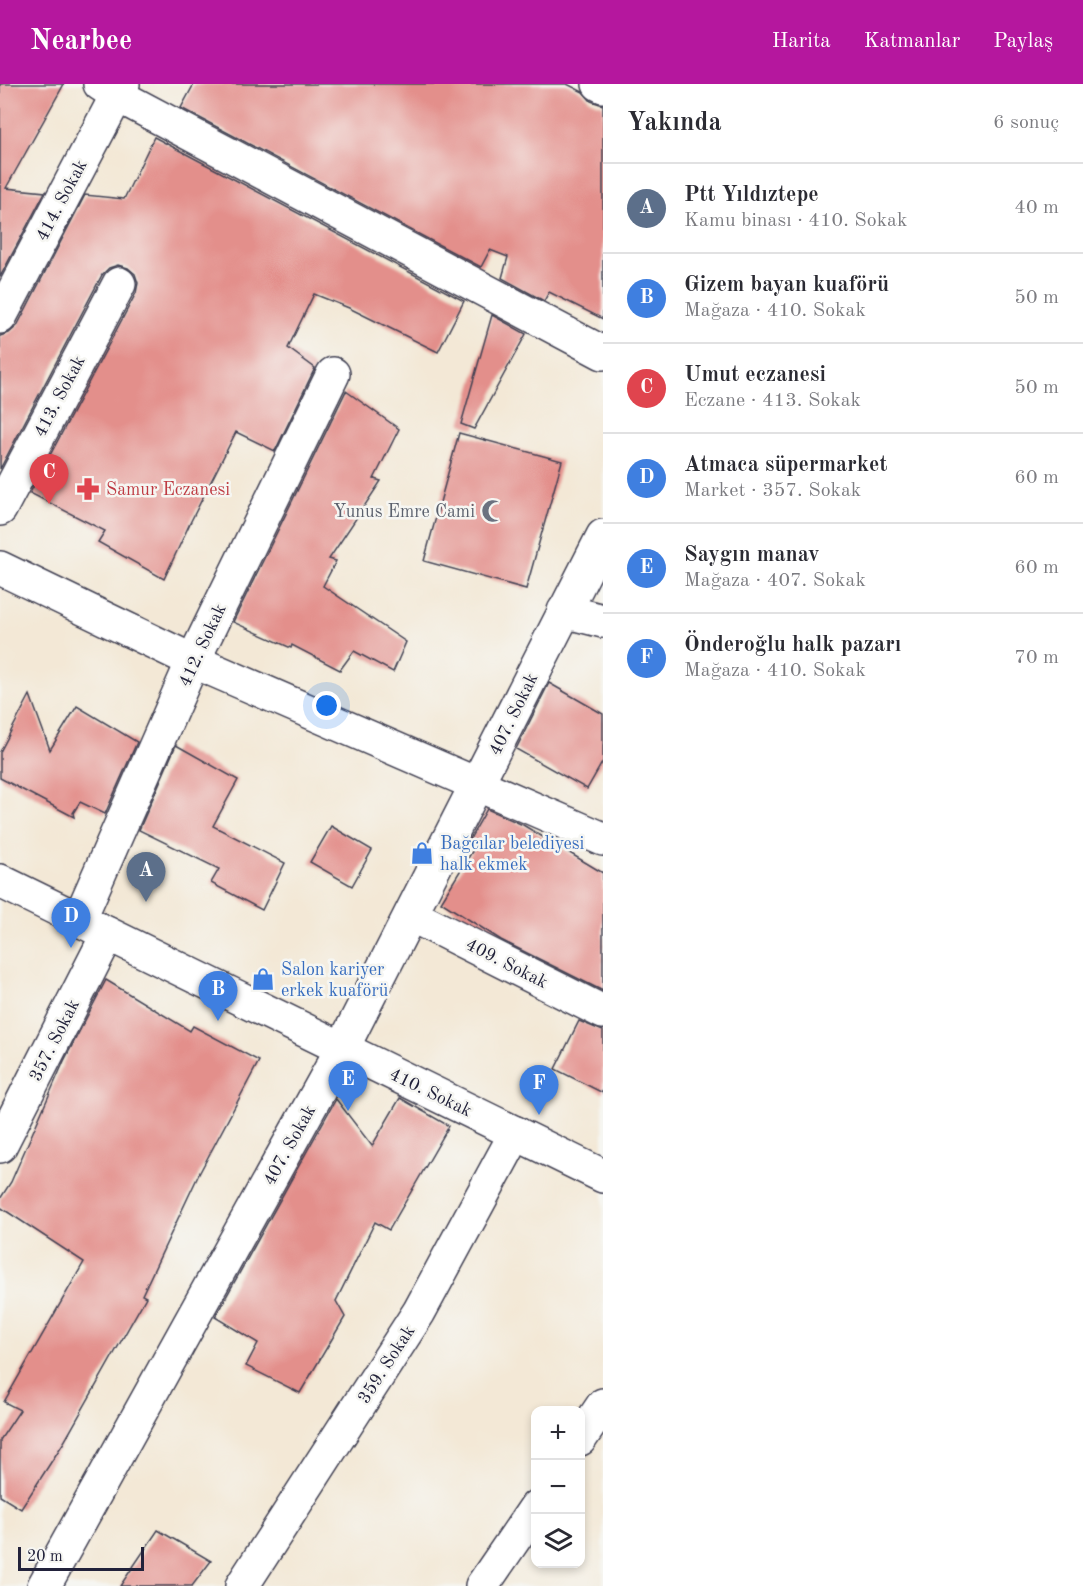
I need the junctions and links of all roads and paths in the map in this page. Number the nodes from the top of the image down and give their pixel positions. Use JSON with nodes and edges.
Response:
{"nodes":[{"id":1,"x":113,"y":88,"type":"edge"},
{"id":2,"x":119,"y":284,"type":"dead end"},
{"id":3,"x":0,"y":317,"type":"edge"},
{"id":4,"x":603,"y":353,"type":"edge"},
{"id":5,"x":333,"y":374,"type":"dead end"},
{"id":6,"x":0,"y":508,"type":"edge"},
{"id":7,"x":603,"y":536,"type":"edge"},
{"id":8,"x":0,"y":568,"type":"edge"},
{"id":9,"x":564,"y":611,"type":"junction"},
{"id":10,"x":603,"y":621,"type":"edge"},
{"id":11,"x":193,"y":662,"type":"junction"},
{"id":12,"x":478,"y":784,"type":"junction"},
{"id":13,"x":603,"y":839,"type":"edge"},
{"id":14,"x":0,"y":881,"type":"edge"},
{"id":15,"x":411,"y":915,"type":"junction"},
{"id":16,"x":93,"y":927,"type":"junction"},
{"id":17,"x":603,"y":1012,"type":"edge"},
{"id":18,"x":342,"y":1049,"type":"junction"},
{"id":19,"x":516,"y":1133,"type":"junction"},
{"id":20,"x":0,"y":1146,"type":"edge"},
{"id":21,"x":603,"y":1176,"type":"edge"},
{"id":22,"x":603,"y":1406,"type":"edge"},
{"id":23,"x":585,"y":1432,"type":"edge"},
{"id":24,"x":531,"y":1513,"type":"edge"},
{"id":25,"x":44,"y":1586,"type":"edge"},
{"id":26,"x":242,"y":1586,"type":"edge"},
{"id":27,"x":482,"y":1586,"type":"edge"}],
"edges":[{"from":1,"to":3,"type":"street","name":"414. Sokak"},
{"from":1,"to":4,"type":"street"},
{"from":2,"to":6,"type":"street","name":"413. Sokak"},
{"from":5,"to":11,"type":"street","name":"412. Sokak"},
{"from":7,"to":9,"type":"street","name":"407. Sokak"},
{"from":8,"to":11,"type":"street"},
{"from":9,"to":10,"type":"street"},
{"from":9,"to":12,"type":"street","name":"407. Sokak"},
{"from":11,"to":12,"type":"street"},
{"from":11,"to":16,"type":"street","name":"412. Sokak"},
{"from":12,"to":13,"type":"street"},
{"from":12,"to":15,"type":"street","name":"407. Sokak"},
{"from":14,"to":16,"type":"street","name":"410. Sokak"},
{"from":15,"to":17,"type":"street","name":"409. Sokak"},
{"from":15,"to":18,"type":"street","name":"407. Sokak"},
{"from":16,"to":18,"type":"street","name":"410. Sokak"},
{"from":16,"to":20,"type":"street","name":"357. Sokak"},
{"from":18,"to":19,"type":"street","name":"410. Sokak"},
{"from":18,"to":25,"type":"street","name":"407. Sokak"},
{"from":19,"to":21,"type":"street","name":"410. Sokak"},
{"from":19,"to":26,"type":"street","name":"359. Sokak"},
{"from":22,"to":23,"type":"street"},
{"from":24,"to":27,"type":"street"}]}
